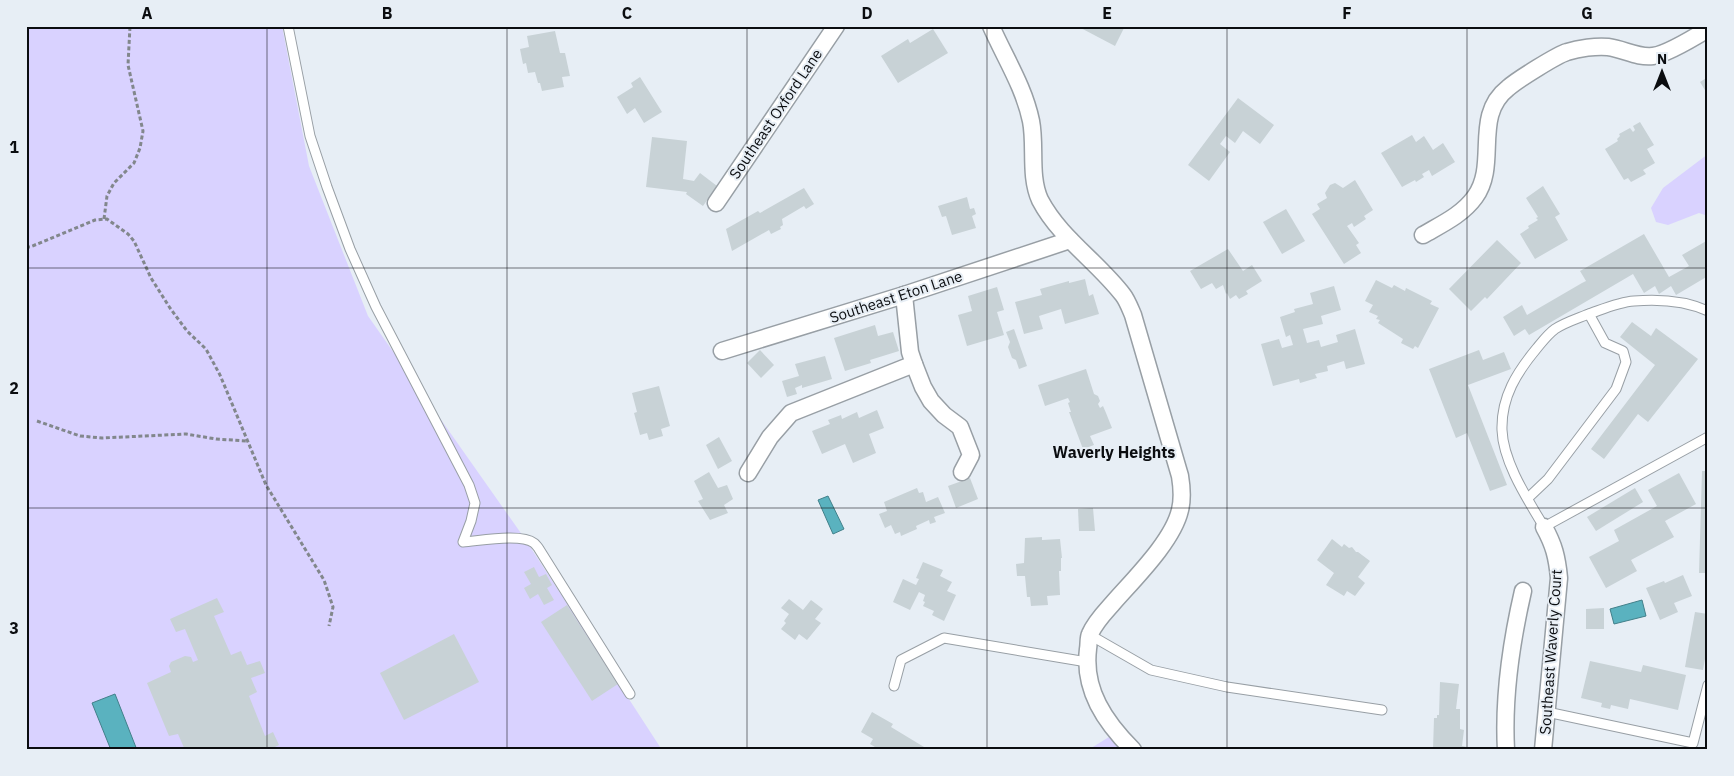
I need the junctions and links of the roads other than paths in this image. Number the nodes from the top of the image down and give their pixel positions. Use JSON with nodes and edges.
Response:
{"nodes":[{"id":1,"x":288,"y":26,"type":"edge"},
{"id":2,"x":836,"y":26,"type":"edge"},
{"id":3,"x":991,"y":26,"type":"edge"},
{"id":4,"x":1708,"y":29,"type":"edge"},
{"id":5,"x":716,"y":203,"type":"dead end"},
{"id":6,"x":1423,"y":235,"type":"dead end"},
{"id":7,"x":1070,"y":240,"type":"junction"},
{"id":8,"x":904,"y":295,"type":"junction"},
{"id":9,"x":1708,"y":312,"type":"edge"},
{"id":10,"x":1589,"y":314,"type":"junction"},
{"id":11,"x":722,"y":352,"type":"dead end"},
{"id":12,"x":914,"y":364,"type":"junction"},
{"id":13,"x":1708,"y":437,"type":"edge"},
{"id":14,"x":962,"y":472,"type":"dead end"},
{"id":15,"x":748,"y":473,"type":"dead end"},
{"id":16,"x":1528,"y":498,"type":"junction"},
{"id":17,"x":1544,"y":527,"type":"junction"},
{"id":18,"x":1523,"y":590,"type":"dead end"},
{"id":19,"x":1090,"y":635,"type":"junction"},
{"id":20,"x":1087,"y":662,"type":"junction"},
{"id":21,"x":1708,"y":685,"type":"edge"},
{"id":22,"x":894,"y":686,"type":"dead end"},
{"id":23,"x":630,"y":694,"type":"dead end"},
{"id":24,"x":1382,"y":710,"type":"dead end"},
{"id":25,"x":1547,"y":712,"type":"junction"},
{"id":26,"x":1133,"y":750,"type":"edge"},
{"id":27,"x":1506,"y":750,"type":"edge"},
{"id":28,"x":1543,"y":750,"type":"edge"}],
"edges":[{"from":1,"to":23,"type":"lane"},
{"from":2,"to":5,"type":"street","name":"Southeast Oxford Lane"},
{"from":3,"to":7,"type":"street"},
{"from":4,"to":6,"type":"street"},
{"from":7,"to":8,"type":"street","name":"Southeast Eton Lane"},
{"from":7,"to":19,"type":"street"},
{"from":8,"to":11,"type":"street","name":"Southeast Eton Lane"},
{"from":8,"to":12,"type":"street"},
{"from":9,"to":10,"type":"lane"},
{"from":10,"to":16,"type":"lane"},
{"from":10,"to":16,"type":"lane"},
{"from":12,"to":14,"type":"street"},
{"from":12,"to":15,"type":"street"},
{"from":13,"to":17,"type":"lane"},
{"from":16,"to":17,"type":"lane"},
{"from":17,"to":25,"type":"street","name":"Southeast Waverly Court"},
{"from":18,"to":27,"type":"street"},
{"from":19,"to":20,"type":"street"},
{"from":19,"to":24,"type":"lane"},
{"from":20,"to":22,"type":"lane"},
{"from":20,"to":26,"type":"street"},
{"from":21,"to":25,"type":"lane"},
{"from":25,"to":28,"type":"street","name":"Southeast Waverly Court"}]}
